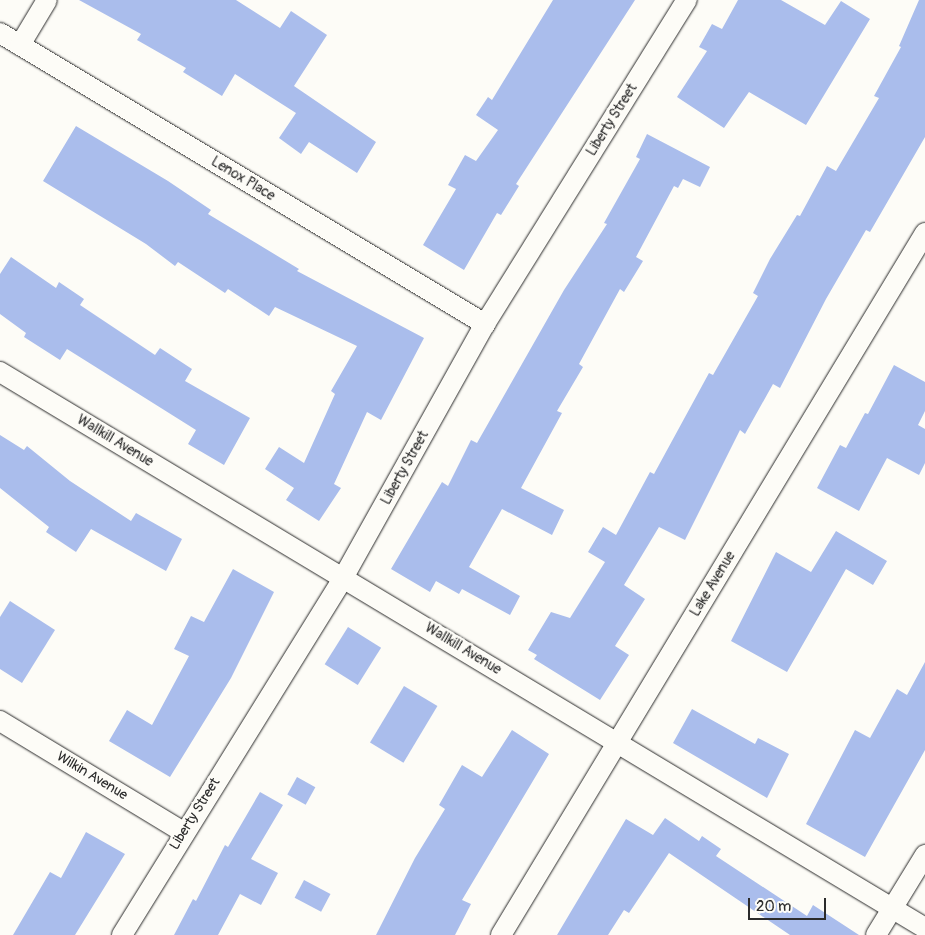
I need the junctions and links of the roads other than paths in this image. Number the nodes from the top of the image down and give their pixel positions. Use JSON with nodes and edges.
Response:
{"nodes":[{"id":1,"x":47,"y":0,"type":"edge"},
{"id":2,"x":687,"y":0,"type":"edge"},
{"id":3,"x":0,"y":33,"type":"edge"},
{"id":4,"x":20,"y":45,"type":"junction"},
{"id":5,"x":925,"y":233,"type":"edge"},
{"id":6,"x":485,"y":324,"type":"junction"},
{"id":7,"x":0,"y":372,"type":"edge"},
{"id":8,"x":343,"y":578,"type":"junction"},
{"id":9,"x":0,"y":721,"type":"edge"},
{"id":10,"x":617,"y":741,"type":"junction"},
{"id":11,"x":183,"y":832,"type":"junction"},
{"id":12,"x":925,"y":855,"type":"edge"},
{"id":13,"x":892,"y":908,"type":"junction"},
{"id":14,"x":925,"y":928,"type":"edge"},
{"id":15,"x":122,"y":935,"type":"edge"},
{"id":16,"x":501,"y":935,"type":"edge"},
{"id":17,"x":876,"y":935,"type":"edge"}],
"edges":[{"from":1,"to":4,"type":"street"},
{"from":2,"to":6,"type":"street","name":"Liberty Street"},
{"from":3,"to":4,"type":"street","name":"Lenox Place"},
{"from":4,"to":6,"type":"street","name":"Lenox Place"},
{"from":5,"to":10,"type":"street","name":"Lake Avenue"},
{"from":6,"to":8,"type":"street","name":"Liberty Street"},
{"from":7,"to":8,"type":"street","name":"Wallkill Avenue"},
{"from":8,"to":10,"type":"street","name":"Wallkill Avenue"},
{"from":8,"to":11,"type":"street","name":"Liberty Street"},
{"from":9,"to":11,"type":"street","name":"Wilkin Avenue"},
{"from":10,"to":13,"type":"street","name":"Wallkill Avenue"},
{"from":10,"to":16,"type":"street","name":"Lake Avenue"},
{"from":11,"to":15,"type":"street","name":"Liberty Street"},
{"from":12,"to":13,"type":"street"},
{"from":13,"to":14,"type":"street","name":"Wallkill Avenue"},
{"from":13,"to":17,"type":"street"}]}
